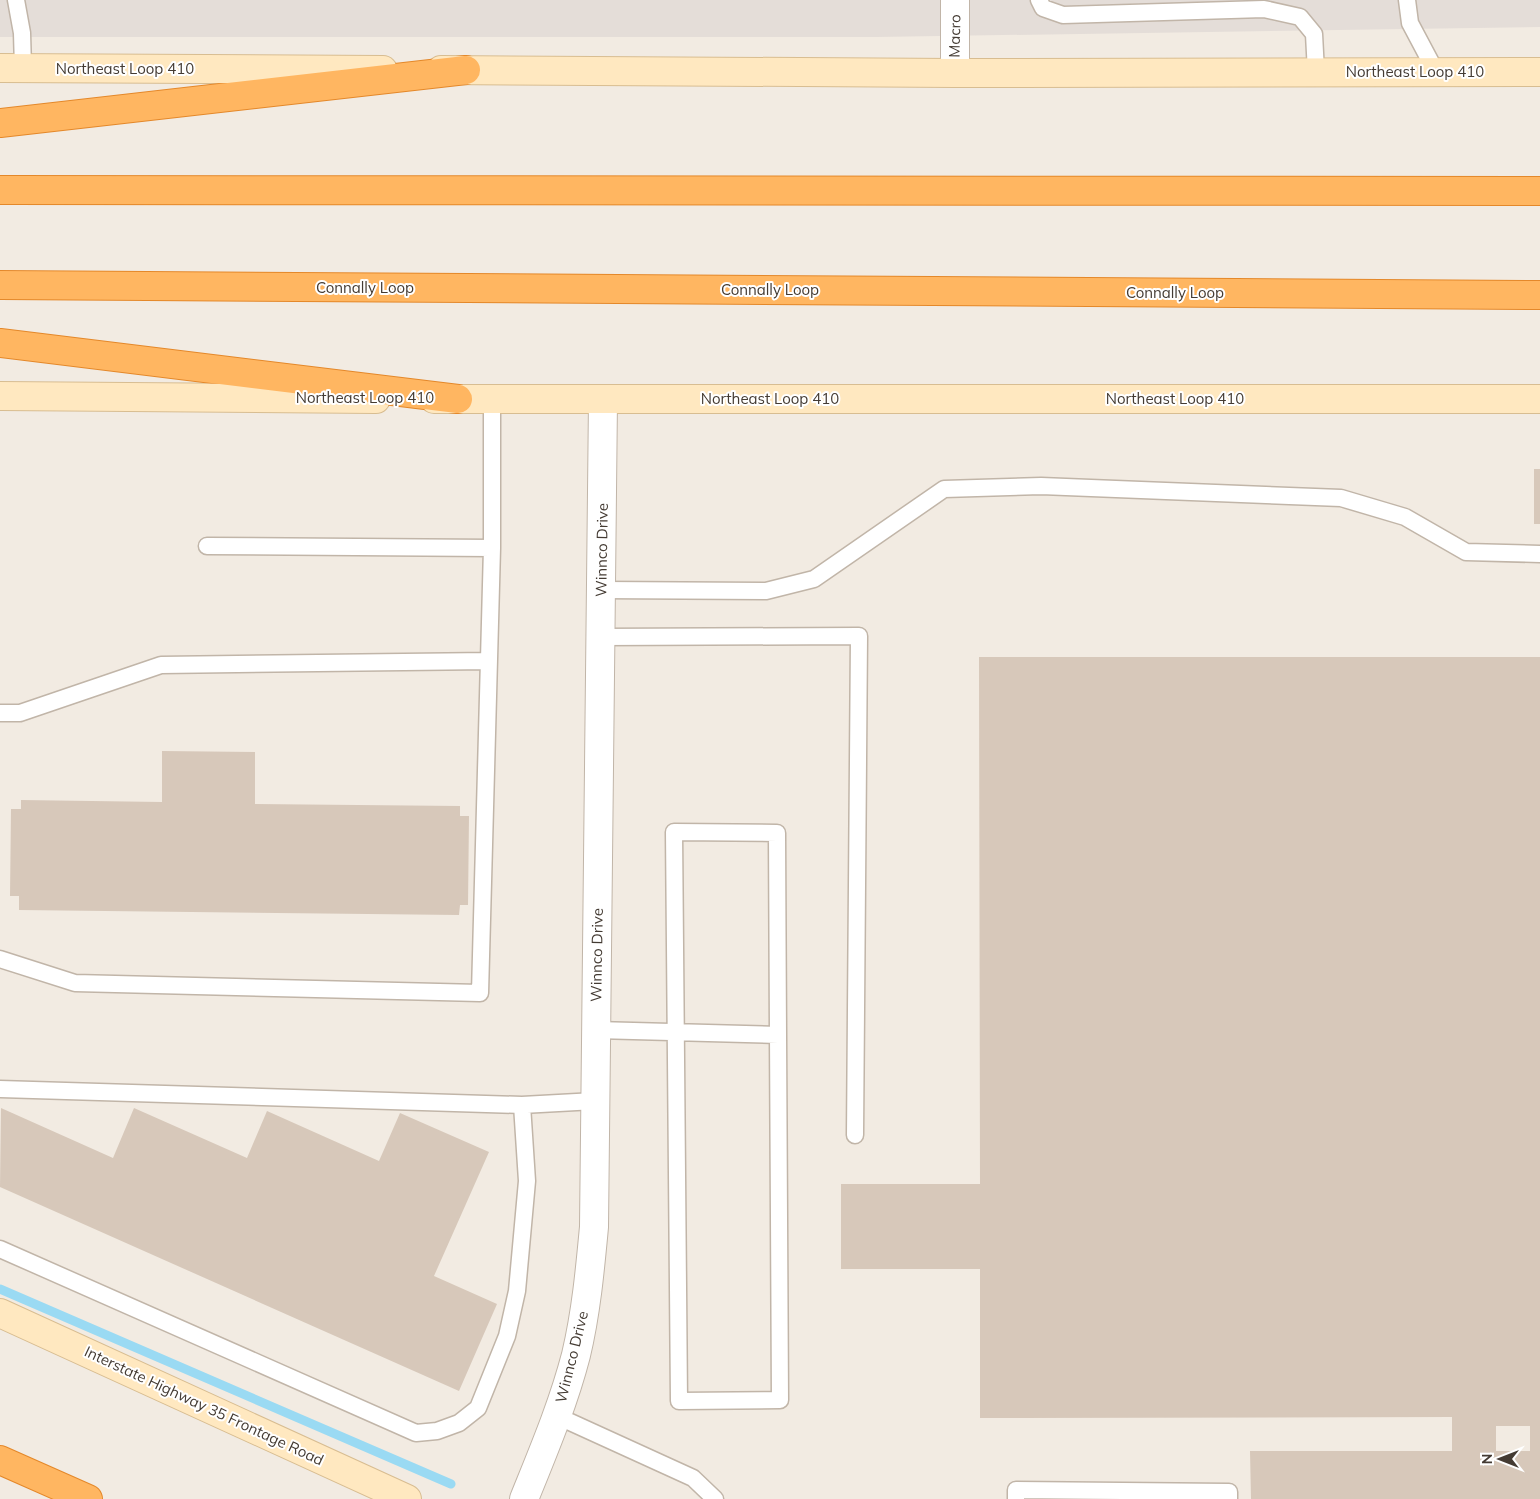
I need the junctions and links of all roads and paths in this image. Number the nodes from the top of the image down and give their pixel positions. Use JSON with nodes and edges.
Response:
{"nodes":[{"id":1,"x":16,"y":0,"type":"edge"},
{"id":2,"x":955,"y":0,"type":"edge"},
{"id":3,"x":1039,"y":0,"type":"edge"},
{"id":4,"x":1406,"y":0,"type":"edge"},
{"id":5,"x":12,"y":68,"type":"edge"},
{"id":6,"x":466,"y":70,"type":"junction"},
{"id":7,"x":1316,"y":72,"type":"junction"},
{"id":8,"x":1436,"y":72,"type":"junction"},
{"id":9,"x":1540,"y":72,"type":"edge"},
{"id":10,"x":955,"y":73,"type":"junction"},
{"id":11,"x":0,"y":123,"type":"edge"},
{"id":12,"x":0,"y":190,"type":"edge"},
{"id":13,"x":1540,"y":191,"type":"edge"},
{"id":14,"x":0,"y":286,"type":"edge"},
{"id":15,"x":1540,"y":295,"type":"edge"},
{"id":16,"x":0,"y":343,"type":"edge"},
{"id":17,"x":0,"y":396,"type":"edge"},
{"id":18,"x":458,"y":399,"type":"junction"},
{"id":19,"x":492,"y":399,"type":"junction"},
{"id":20,"x":1540,"y":399,"type":"edge"},
{"id":21,"x":603,"y":400,"type":"junction"},
{"id":22,"x":207,"y":546,"type":"dead end"},
{"id":23,"x":492,"y":548,"type":"junction"},
{"id":24,"x":1540,"y":554,"type":"edge"},
{"id":25,"x":601,"y":590,"type":"junction"},
{"id":26,"x":601,"y":637,"type":"junction"},
{"id":27,"x":489,"y":661,"type":"junction"},
{"id":28,"x":0,"y":713,"type":"edge"},
{"id":29,"x":0,"y":959,"type":"edge"},
{"id":30,"x":596,"y":1030,"type":"junction"},
{"id":31,"x":676,"y":1032,"type":"junction"},
{"id":32,"x":778,"y":1035,"type":"junction"},
{"id":33,"x":0,"y":1089,"type":"edge"},
{"id":34,"x":595,"y":1101,"type":"junction"},
{"id":35,"x":522,"y":1105,"type":"junction"},
{"id":36,"x":855,"y":1136,"type":"dead end"},
{"id":37,"x":0,"y":1249,"type":"edge"},
{"id":38,"x":0,"y":1313,"type":"edge"},
{"id":39,"x":557,"y":1416,"type":"junction"},
{"id":40,"x":0,"y":1460,"type":"edge"},
{"id":41,"x":88,"y":1499,"type":"edge"},
{"id":42,"x":407,"y":1499,"type":"edge"},
{"id":43,"x":524,"y":1499,"type":"edge"},
{"id":44,"x":715,"y":1499,"type":"edge"},
{"id":45,"x":1016,"y":1499,"type":"edge"},
{"id":46,"x":1229,"y":1499,"type":"edge"}],
"edges":[{"from":1,"to":5,"type":"lane"},
{"from":2,"to":10,"type":"street","name":"Macro"},
{"from":3,"to":7,"type":"lane"},
{"from":4,"to":8,"type":"lane"},
{"from":5,"to":6,"type":"main road","name":"Northeast Loop 410"},
{"from":6,"to":10,"type":"main road","name":"Northeast Loop 410"},
{"from":6,"to":11,"type":"highway"},
{"from":7,"to":8,"type":"main road","name":"Northeast Loop 410"},
{"from":7,"to":10,"type":"main road","name":"Northeast Loop 410"},
{"from":8,"to":9,"type":"main road","name":"Northeast Loop 410"},
{"from":12,"to":13,"type":"highway"},
{"from":14,"to":15,"type":"highway","name":"Connally Loop"},
{"from":16,"to":18,"type":"highway"},
{"from":17,"to":18,"type":"main road","name":"Northeast Loop 410"},
{"from":18,"to":19,"type":"main road","name":"Northeast Loop 410"},
{"from":19,"to":21,"type":"main road","name":"Northeast Loop 410"},
{"from":19,"to":23,"type":"lane"},
{"from":20,"to":21,"type":"main road","name":"Northeast Loop 410"},
{"from":21,"to":25,"type":"street","name":"Winnco Drive"},
{"from":22,"to":23,"type":"lane"},
{"from":23,"to":27,"type":"lane"},
{"from":24,"to":25,"type":"lane"},
{"from":25,"to":26,"type":"street","name":"Winnco Drive"},
{"from":26,"to":30,"type":"street","name":"Winnco Drive"},
{"from":26,"to":36,"type":"lane"},
{"from":27,"to":28,"type":"lane"},
{"from":27,"to":29,"type":"lane"},
{"from":30,"to":31,"type":"lane"},
{"from":30,"to":34,"type":"street","name":"Winnco Drive"},
{"from":31,"to":32,"type":"lane"},
{"from":31,"to":32,"type":"lane"},
{"from":31,"to":32,"type":"lane"},
{"from":33,"to":35,"type":"lane"},
{"from":34,"to":35,"type":"lane"},
{"from":34,"to":39,"type":"street","name":"Winnco Drive"},
{"from":35,"to":37,"type":"lane"},
{"from":38,"to":42,"type":"main road","name":"Interstate Highway 35 Frontage Road"},
{"from":39,"to":43,"type":"street","name":"Winnco Drive"},
{"from":39,"to":44,"type":"lane"},
{"from":40,"to":41,"type":"highway"},
{"from":45,"to":46,"type":"lane"}]}
